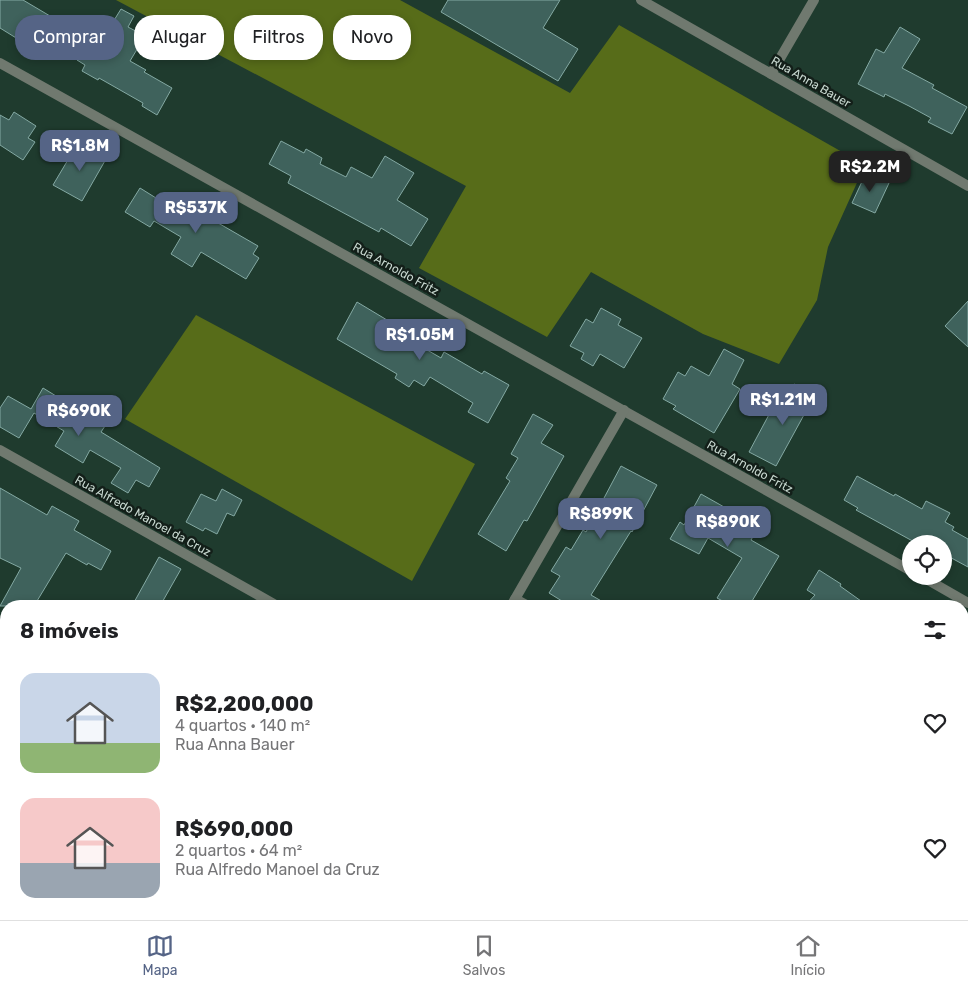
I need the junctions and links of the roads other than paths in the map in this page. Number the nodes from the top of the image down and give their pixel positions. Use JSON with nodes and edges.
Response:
{"nodes":[{"id":1,"x":641,"y":0,"type":"edge"},
{"id":2,"x":814,"y":0,"type":"edge"},
{"id":3,"x":0,"y":62,"type":"edge"},
{"id":4,"x":771,"y":74,"type":"junction"},
{"id":5,"x":968,"y":186,"type":"edge"},
{"id":6,"x":624,"y":410,"type":"junction"},
{"id":7,"x":0,"y":450,"type":"edge"},
{"id":8,"x":902,"y":566,"type":"edge"},
{"id":9,"x":936,"y":585,"type":"edge"},
{"id":10,"x":267,"y":600,"type":"edge"},
{"id":11,"x":514,"y":600,"type":"edge"},
{"id":12,"x":963,"y":600,"type":"edge"}],
"edges":[{"from":1,"to":4,"type":"street","name":"Rua Anna Bauer"},
{"from":2,"to":4,"type":"street"},
{"from":3,"to":6,"type":"street","name":"Rua Arnoldo Fritz"},
{"from":4,"to":5,"type":"street","name":"Rua Anna Bauer"},
{"from":6,"to":8,"type":"street","name":"Rua Arnoldo Fritz"},
{"from":6,"to":11,"type":"street"},
{"from":7,"to":10,"type":"street","name":"Rua Alfredo Manoel da Cruz"},
{"from":9,"to":12,"type":"street"}]}
